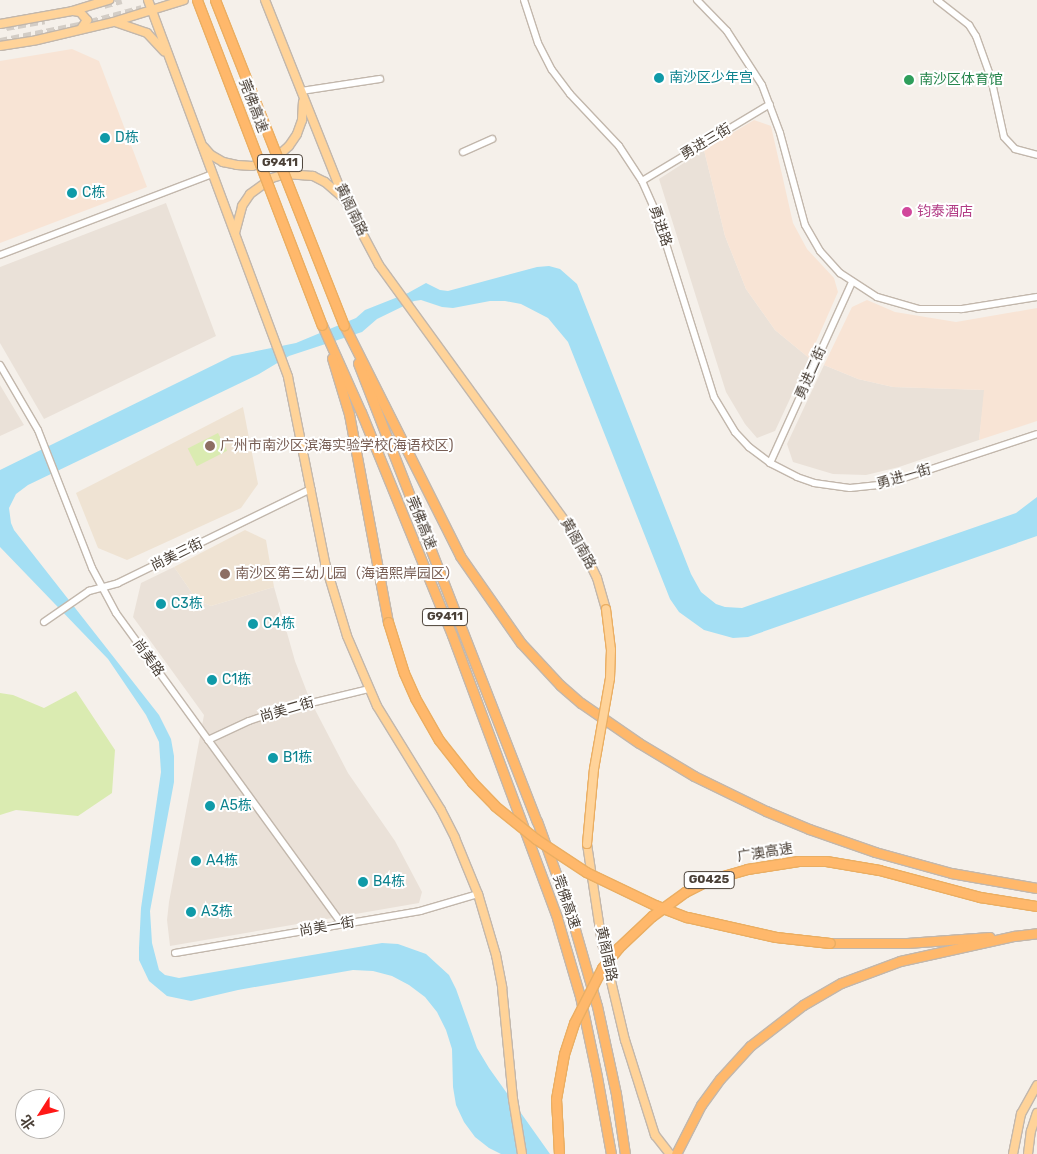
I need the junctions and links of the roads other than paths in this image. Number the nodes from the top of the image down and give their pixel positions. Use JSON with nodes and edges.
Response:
{"nodes":[{"id":1,"x":109,"y":0,"type":"edge"},
{"id":2,"x":148,"y":0,"type":"edge"},
{"id":3,"x":184,"y":0,"type":"edge"},
{"id":4,"x":197,"y":0,"type":"edge"},
{"id":5,"x":215,"y":0,"type":"edge"},
{"id":6,"x":265,"y":0,"type":"edge"},
{"id":7,"x":272,"y":0,"type":"edge"},
{"id":8,"x":524,"y":0,"type":"edge"},
{"id":9,"x":697,"y":0,"type":"edge"},
{"id":10,"x":938,"y":0,"type":"edge"},
{"id":11,"x":100,"y":2,"type":"edge"},
{"id":12,"x":72,"y":11,"type":"junction"},
{"id":13,"x":152,"y":11,"type":"junction"},
{"id":14,"x":270,"y":14,"type":"junction"},
{"id":15,"x":113,"y":22,"type":"junction"},
{"id":16,"x":0,"y":24,"type":"edge"},
{"id":17,"x":79,"y":30,"type":"junction"},
{"id":18,"x":0,"y":46,"type":"edge"},
{"id":19,"x":169,"y":57,"type":"junction"},
{"id":20,"x":380,"y":79,"type":"dead end"},
{"id":21,"x":301,"y":91,"type":"junction"},
{"id":22,"x":770,"y":104,"type":"junction"},
{"id":23,"x":492,"y":139,"type":"dead end"},
{"id":24,"x":201,"y":144,"type":"junction"},
{"id":25,"x":463,"y":152,"type":"dead end"},
{"id":26,"x":1037,"y":155,"type":"edge"},
{"id":27,"x":212,"y":174,"type":"junction"},
{"id":28,"x":642,"y":180,"type":"junction"},
{"id":29,"x":345,"y":201,"type":"junction"},
{"id":30,"x":235,"y":233,"type":"junction"},
{"id":31,"x":0,"y":255,"type":"edge"},
{"id":32,"x":852,"y":282,"type":"junction"},
{"id":33,"x":1037,"y":297,"type":"edge"},
{"id":34,"x":322,"y":325,"type":"junction"},
{"id":35,"x":344,"y":325,"type":"junction"},
{"id":36,"x":0,"y":365,"type":"edge"},
{"id":37,"x":1037,"y":434,"type":"edge"},
{"id":38,"x":770,"y":463,"type":"junction"},
{"id":39,"x":311,"y":489,"type":"junction"},
{"id":40,"x":102,"y":588,"type":"junction"},
{"id":41,"x":44,"y":622,"type":"dead end"},
{"id":42,"x":369,"y":689,"type":"junction"},
{"id":43,"x":208,"y":740,"type":"junction"},
{"id":44,"x":1037,"y":888,"type":"edge"},
{"id":45,"x":478,"y":894,"type":"junction"},
{"id":46,"x":1037,"y":906,"type":"edge"},
{"id":47,"x":342,"y":924,"type":"junction"},
{"id":48,"x":1037,"y":933,"type":"edge"},
{"id":49,"x":1014,"y":936,"type":"junction"},
{"id":50,"x":175,"y":954,"type":"dead end"},
{"id":51,"x":1037,"y":1085,"type":"edge"},
{"id":52,"x":1037,"y":1113,"type":"edge"},
{"id":53,"x":522,"y":1154,"type":"edge"},
{"id":54,"x":559,"y":1154,"type":"edge"},
{"id":55,"x":611,"y":1154,"type":"edge"},
{"id":56,"x":625,"y":1154,"type":"edge"},
{"id":57,"x":670,"y":1154,"type":"edge"},
{"id":58,"x":676,"y":1154,"type":"edge"},
{"id":59,"x":1014,"y":1154,"type":"edge"},
{"id":60,"x":1028,"y":1154,"type":"edge"}],
"edges":[{"from":1,"to":11,"type":"main road"},
{"from":2,"to":13,"type":"main road"},
{"from":3,"to":13,"type":"main road"},
{"from":4,"to":34,"type":"highway","name":"莞佛高速","number":"G9411","bridge":true},
{"from":5,"to":35,"type":"highway","name":"莞佛高速","number":"G9411","bridge":true},
{"from":6,"to":14,"type":"main road","name":"黄阁南路"},
{"from":7,"to":14,"type":"main road"},
{"from":8,"to":28,"type":"street","name":"勇进路"},
{"from":9,"to":22,"type":"street"},
{"from":10,"to":26,"type":"street"},
{"from":11,"to":12,"type":"main road"},
{"from":12,"to":16,"type":"main road"},
{"from":12,"to":17,"type":"main road"},
{"from":13,"to":15,"type":"main road"},
{"from":13,"to":19,"type":"main road"},
{"from":14,"to":21,"type":"main road","name":"黄阁南路"},
{"from":15,"to":17,"type":"main road"},
{"from":15,"to":19,"type":"main road"},
{"from":17,"to":18,"type":"main road"},
{"from":19,"to":24,"type":"main road"},
{"from":20,"to":21,"type":"street"},
{"from":21,"to":24,"type":"main road"},
{"from":21,"to":29,"type":"main road","name":"黄阁南路"},
{"from":22,"to":28,"type":"street","name":"勇进三街"},
{"from":22,"to":32,"type":"street"},
{"from":23,"to":25,"type":"street"},
{"from":24,"to":27,"type":"main road"},
{"from":27,"to":30,"type":"main road"},
{"from":27,"to":31,"type":"street"},
{"from":28,"to":38,"type":"street","name":"勇进路"},
{"from":29,"to":30,"type":"main road"},
{"from":29,"to":57,"type":"main road","name":"黄阁南路","bridge":true},
{"from":30,"to":39,"type":"main road"},
{"from":32,"to":33,"type":"street"},
{"from":32,"to":38,"type":"street","name":"勇进二街"},
{"from":34,"to":49,"type":"highway","bridge":true},
{"from":34,"to":55,"type":"highway","name":"莞佛高速","number":"G9411","bridge":true},
{"from":35,"to":44,"type":"highway"},
{"from":35,"to":56,"type":"highway","name":"莞佛高速","number":"G9411","bridge":true},
{"from":36,"to":40,"type":"street","name":"尚美路"},
{"from":37,"to":38,"type":"street","name":"勇进一街"},
{"from":39,"to":40,"type":"street","name":"尚美三街"},
{"from":39,"to":42,"type":"main road"},
{"from":40,"to":41,"type":"street","name":"尚美三街"},
{"from":40,"to":43,"type":"street","name":"尚美路"},
{"from":42,"to":43,"type":"street","name":"尚美二街"},
{"from":42,"to":45,"type":"main road"},
{"from":43,"to":47,"type":"street","name":"尚美路"},
{"from":45,"to":47,"type":"street","name":"尚美一街"},
{"from":45,"to":53,"type":"main road"},
{"from":46,"to":54,"type":"highway","name":"广澳高速","number":"G0425","bridge":true},
{"from":47,"to":50,"type":"street","name":"尚美一街"},
{"from":48,"to":49,"type":"highway"},
{"from":49,"to":58,"type":"highway"},
{"from":51,"to":59,"type":"main road"},
{"from":52,"to":60,"type":"main road"}]}
